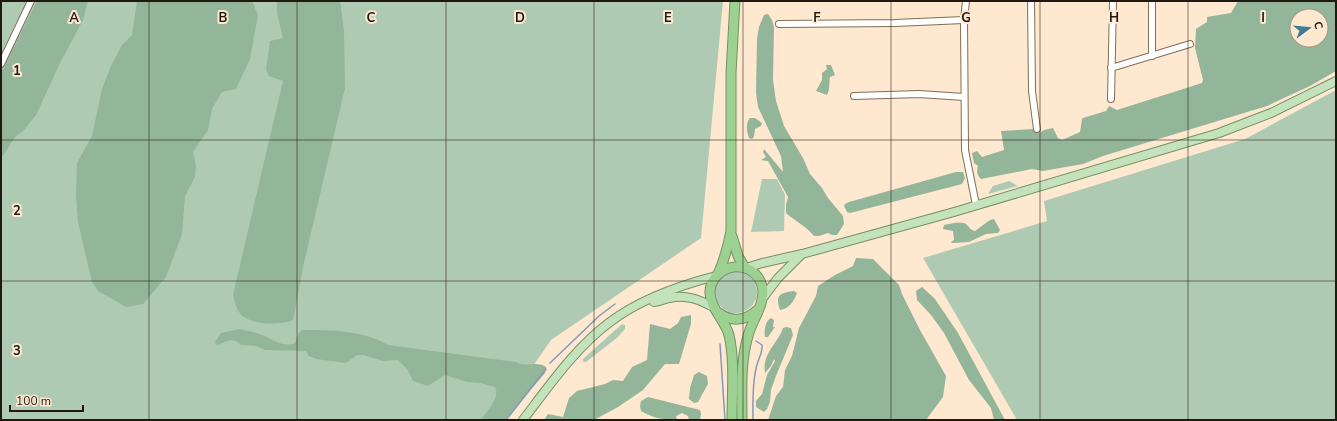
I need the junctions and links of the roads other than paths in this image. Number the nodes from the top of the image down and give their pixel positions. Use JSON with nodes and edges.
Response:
{"nodes":[{"id":1,"x":31,"y":1,"type":"edge"},
{"id":2,"x":735,"y":1,"type":"edge"},
{"id":3,"x":966,"y":1,"type":"edge"},
{"id":4,"x":1030,"y":1,"type":"edge"},
{"id":5,"x":1113,"y":1,"type":"edge"},
{"id":6,"x":1152,"y":1,"type":"edge"},
{"id":7,"x":964,"y":20,"type":"junction"},
{"id":8,"x":779,"y":24,"type":"dead end"},
{"id":9,"x":1190,"y":44,"type":"dead end"},
{"id":10,"x":1152,"y":56,"type":"junction"},
{"id":11,"x":1,"y":64,"type":"edge"},
{"id":12,"x":1111,"y":68,"type":"junction"},
{"id":13,"x":1336,"y":80,"type":"edge"},
{"id":14,"x":854,"y":96,"type":"dead end"},
{"id":15,"x":964,"y":97,"type":"junction"},
{"id":16,"x":1111,"y":98,"type":"dead end"},
{"id":17,"x":1037,"y":129,"type":"dead end"},
{"id":18,"x":976,"y":205,"type":"junction"},
{"id":19,"x":730,"y":231,"type":"junction"},
{"id":20,"x":802,"y":254,"type":"junction"},
{"id":21,"x":745,"y":268,"type":"junction"},
{"id":22,"x":717,"y":275,"type":"junction"},
{"id":23,"x":761,"y":303,"type":"junction"},
{"id":24,"x":637,"y":305,"type":"junction"},
{"id":25,"x":716,"y":310,"type":"junction"},
{"id":26,"x":523,"y":420,"type":"edge"},
{"id":27,"x":732,"y":420,"type":"edge"},
{"id":28,"x":742,"y":420,"type":"edge"}],
"edges":[{"from":1,"to":11,"type":"street"},
{"from":2,"to":19,"type":"highway"},
{"from":3,"to":7,"type":"street"},
{"from":4,"to":17,"type":"street"},
{"from":5,"to":12,"type":"street"},
{"from":6,"to":10,"type":"street"},
{"from":7,"to":8,"type":"street"},
{"from":7,"to":15,"type":"street"},
{"from":9,"to":10,"type":"street"},
{"from":10,"to":12,"type":"street"},
{"from":12,"to":16,"type":"street"},
{"from":13,"to":18,"type":"main road"},
{"from":14,"to":15,"type":"street"},
{"from":15,"to":18,"type":"street"},
{"from":18,"to":20,"type":"main road"},
{"from":19,"to":21,"type":"highway"},
{"from":19,"to":22,"type":"highway"},
{"from":20,"to":21,"type":"main road"},
{"from":20,"to":23,"type":"main road"},
{"from":21,"to":22,"type":"highway"},
{"from":21,"to":23,"type":"highway"},
{"from":22,"to":24,"type":"main road"},
{"from":22,"to":25,"type":"highway"},
{"from":23,"to":25,"type":"highway"},
{"from":23,"to":28,"type":"highway"},
{"from":24,"to":25,"type":"main road"},
{"from":24,"to":26,"type":"main road"},
{"from":25,"to":27,"type":"highway"}]}
